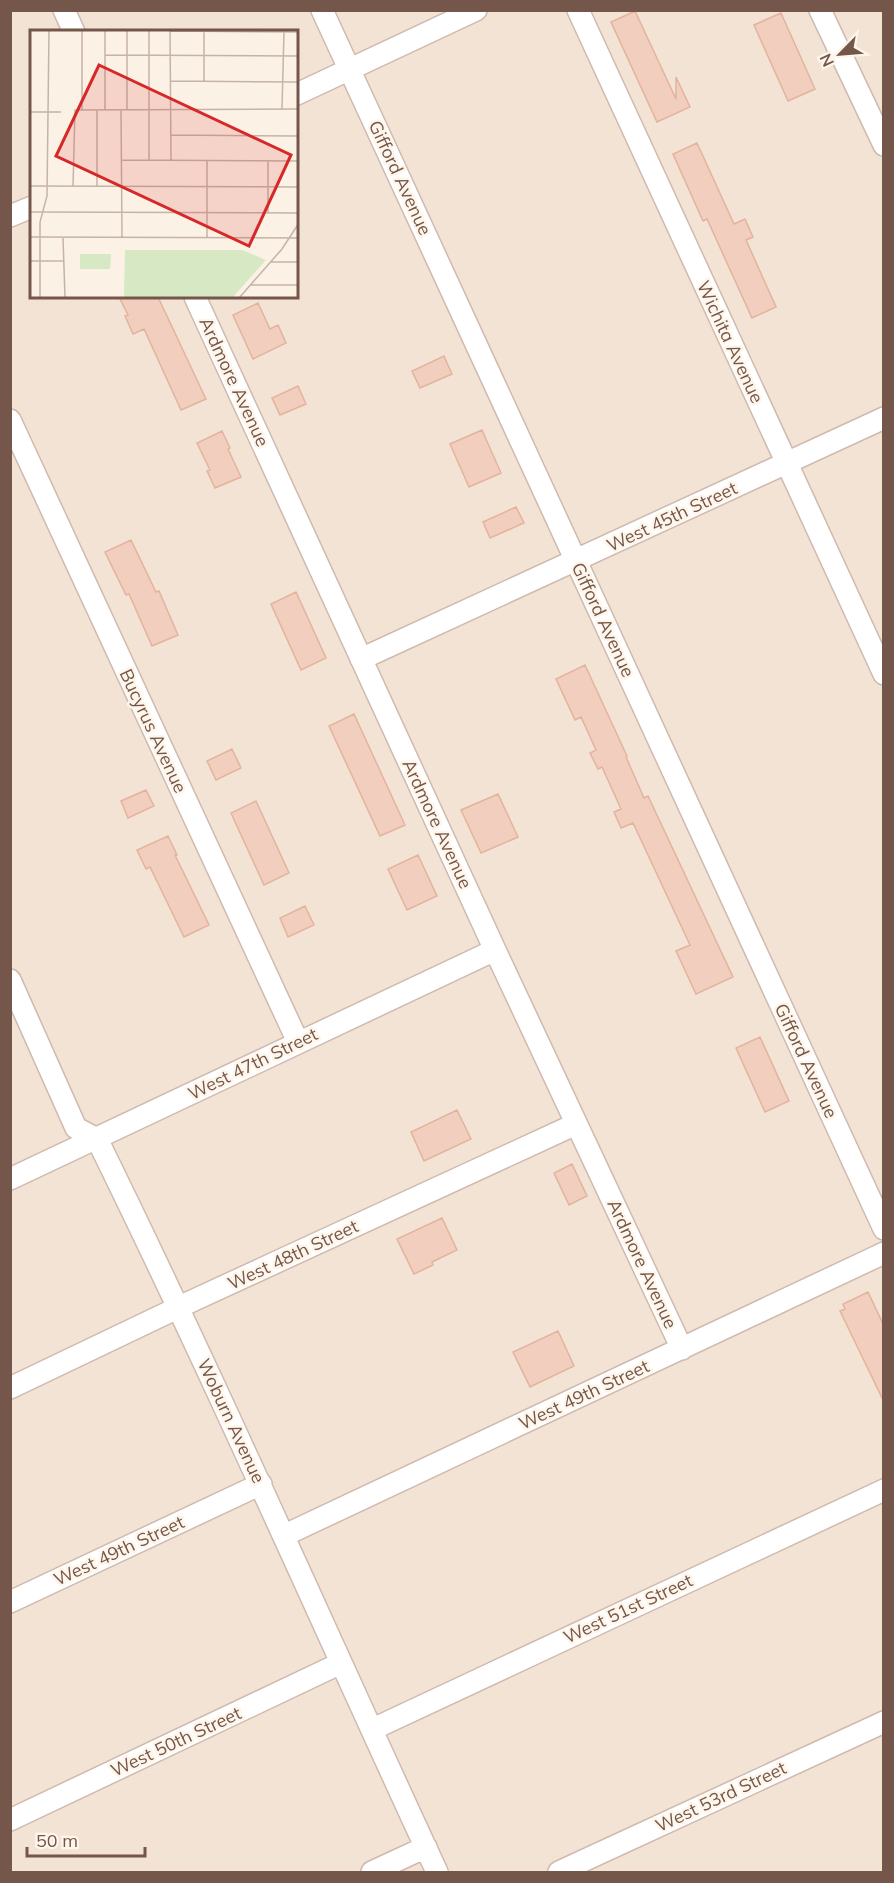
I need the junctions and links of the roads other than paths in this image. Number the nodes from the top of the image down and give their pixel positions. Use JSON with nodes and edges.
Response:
{"nodes":[{"id":1,"x":64,"y":10,"type":"edge"},
{"id":2,"x":322,"y":10,"type":"edge"},
{"id":3,"x":476,"y":10,"type":"edge"},
{"id":4,"x":578,"y":10,"type":"edge"},
{"id":5,"x":820,"y":10,"type":"edge"},
{"id":6,"x":73,"y":30,"type":"edge"},
{"id":7,"x":349,"y":69,"type":"junction"},
{"id":8,"x":298,"y":94,"type":"edge"},
{"id":9,"x":884,"y":145,"type":"edge"},
{"id":10,"x":30,"y":208,"type":"edge"},
{"id":11,"x":10,"y":216,"type":"edge"},
{"id":12,"x":195,"y":298,"type":"edge"},
{"id":13,"x":884,"y":418,"type":"edge"},
{"id":14,"x":10,"y":420,"type":"edge"},
{"id":15,"x":786,"y":464,"type":"junction"},
{"id":16,"x":576,"y":561,"type":"junction"},
{"id":17,"x":361,"y":659,"type":"junction"},
{"id":18,"x":884,"y":674,"type":"edge"},
{"id":19,"x":495,"y":950,"type":"junction"},
{"id":20,"x":10,"y":980,"type":"edge"},
{"id":21,"x":298,"y":1042,"type":"junction"},
{"id":22,"x":576,"y":1124,"type":"junction"},
{"id":23,"x":97,"y":1139,"type":"junction"},
{"id":24,"x":10,"y":1179,"type":"edge"},
{"id":25,"x":884,"y":1229,"type":"edge"},
{"id":26,"x":884,"y":1253,"type":"edge"},
{"id":27,"x":178,"y":1308,"type":"junction"},
{"id":28,"x":682,"y":1349,"type":"junction"},
{"id":29,"x":10,"y":1388,"type":"edge"},
{"id":30,"x":261,"y":1484,"type":"junction"},
{"id":31,"x":884,"y":1490,"type":"edge"},
{"id":32,"x":285,"y":1536,"type":"junction"},
{"id":33,"x":10,"y":1602,"type":"edge"},
{"id":34,"x":341,"y":1663,"type":"junction"},
{"id":35,"x":884,"y":1722,"type":"edge"},
{"id":36,"x":373,"y":1729,"type":"junction"},
{"id":37,"x":10,"y":1820,"type":"edge"},
{"id":38,"x":426,"y":1847,"type":"junction"},
{"id":39,"x":372,"y":1872,"type":"edge"},
{"id":40,"x":437,"y":1872,"type":"edge"},
{"id":41,"x":559,"y":1872,"type":"edge"}],
"edges":[{"from":1,"to":6,"type":"street"},
{"from":2,"to":7,"type":"street","name":"Gifford Avenue"},
{"from":3,"to":7,"type":"street"},
{"from":4,"to":15,"type":"street","name":"Wichita Avenue"},
{"from":5,"to":9,"type":"street"},
{"from":7,"to":8,"type":"street"},
{"from":7,"to":16,"type":"street","name":"Gifford Avenue"},
{"from":10,"to":11,"type":"street"},
{"from":12,"to":17,"type":"street","name":"Ardmore Avenue"},
{"from":13,"to":15,"type":"street","name":"West 45th Street"},
{"from":14,"to":21,"type":"street","name":"Bucyrus Avenue"},
{"from":15,"to":16,"type":"street","name":"West 45th Street"},
{"from":15,"to":18,"type":"street","name":"Wichita Avenue"},
{"from":16,"to":17,"type":"street","name":"West 45th Street"},
{"from":16,"to":25,"type":"street","name":"Gifford Avenue"},
{"from":17,"to":19,"type":"street","name":"Ardmore Avenue"},
{"from":19,"to":21,"type":"street","name":"West 47th Street"},
{"from":19,"to":22,"type":"street","name":"Ardmore Avenue"},
{"from":20,"to":23,"type":"street","name":"Woburn Avenue"},
{"from":21,"to":23,"type":"street","name":"West 47th Street"},
{"from":22,"to":27,"type":"street","name":"West 48th Street"},
{"from":22,"to":28,"type":"street","name":"Ardmore Avenue"},
{"from":23,"to":24,"type":"street","name":"West 47th Street"},
{"from":23,"to":27,"type":"street","name":"Woburn Avenue"},
{"from":26,"to":28,"type":"street","name":"West 49th Street"},
{"from":27,"to":29,"type":"street","name":"West 48th Street"},
{"from":27,"to":30,"type":"street","name":"Woburn Avenue"},
{"from":28,"to":32,"type":"street","name":"West 49th Street"},
{"from":30,"to":32,"type":"street","name":"Woburn Avenue"},
{"from":30,"to":33,"type":"street","name":"West 49th Street"},
{"from":31,"to":36,"type":"street","name":"West 51st Street"},
{"from":32,"to":34,"type":"street","name":"Woburn Avenue"},
{"from":34,"to":36,"type":"street","name":"Woburn Avenue"},
{"from":34,"to":37,"type":"street","name":"West 50th Street"},
{"from":35,"to":41,"type":"street","name":"West 53rd Street"},
{"from":36,"to":38,"type":"street","name":"Woburn Avenue"},
{"from":38,"to":39,"type":"street"},
{"from":38,"to":40,"type":"street","name":"Woburn Avenue"}]}
